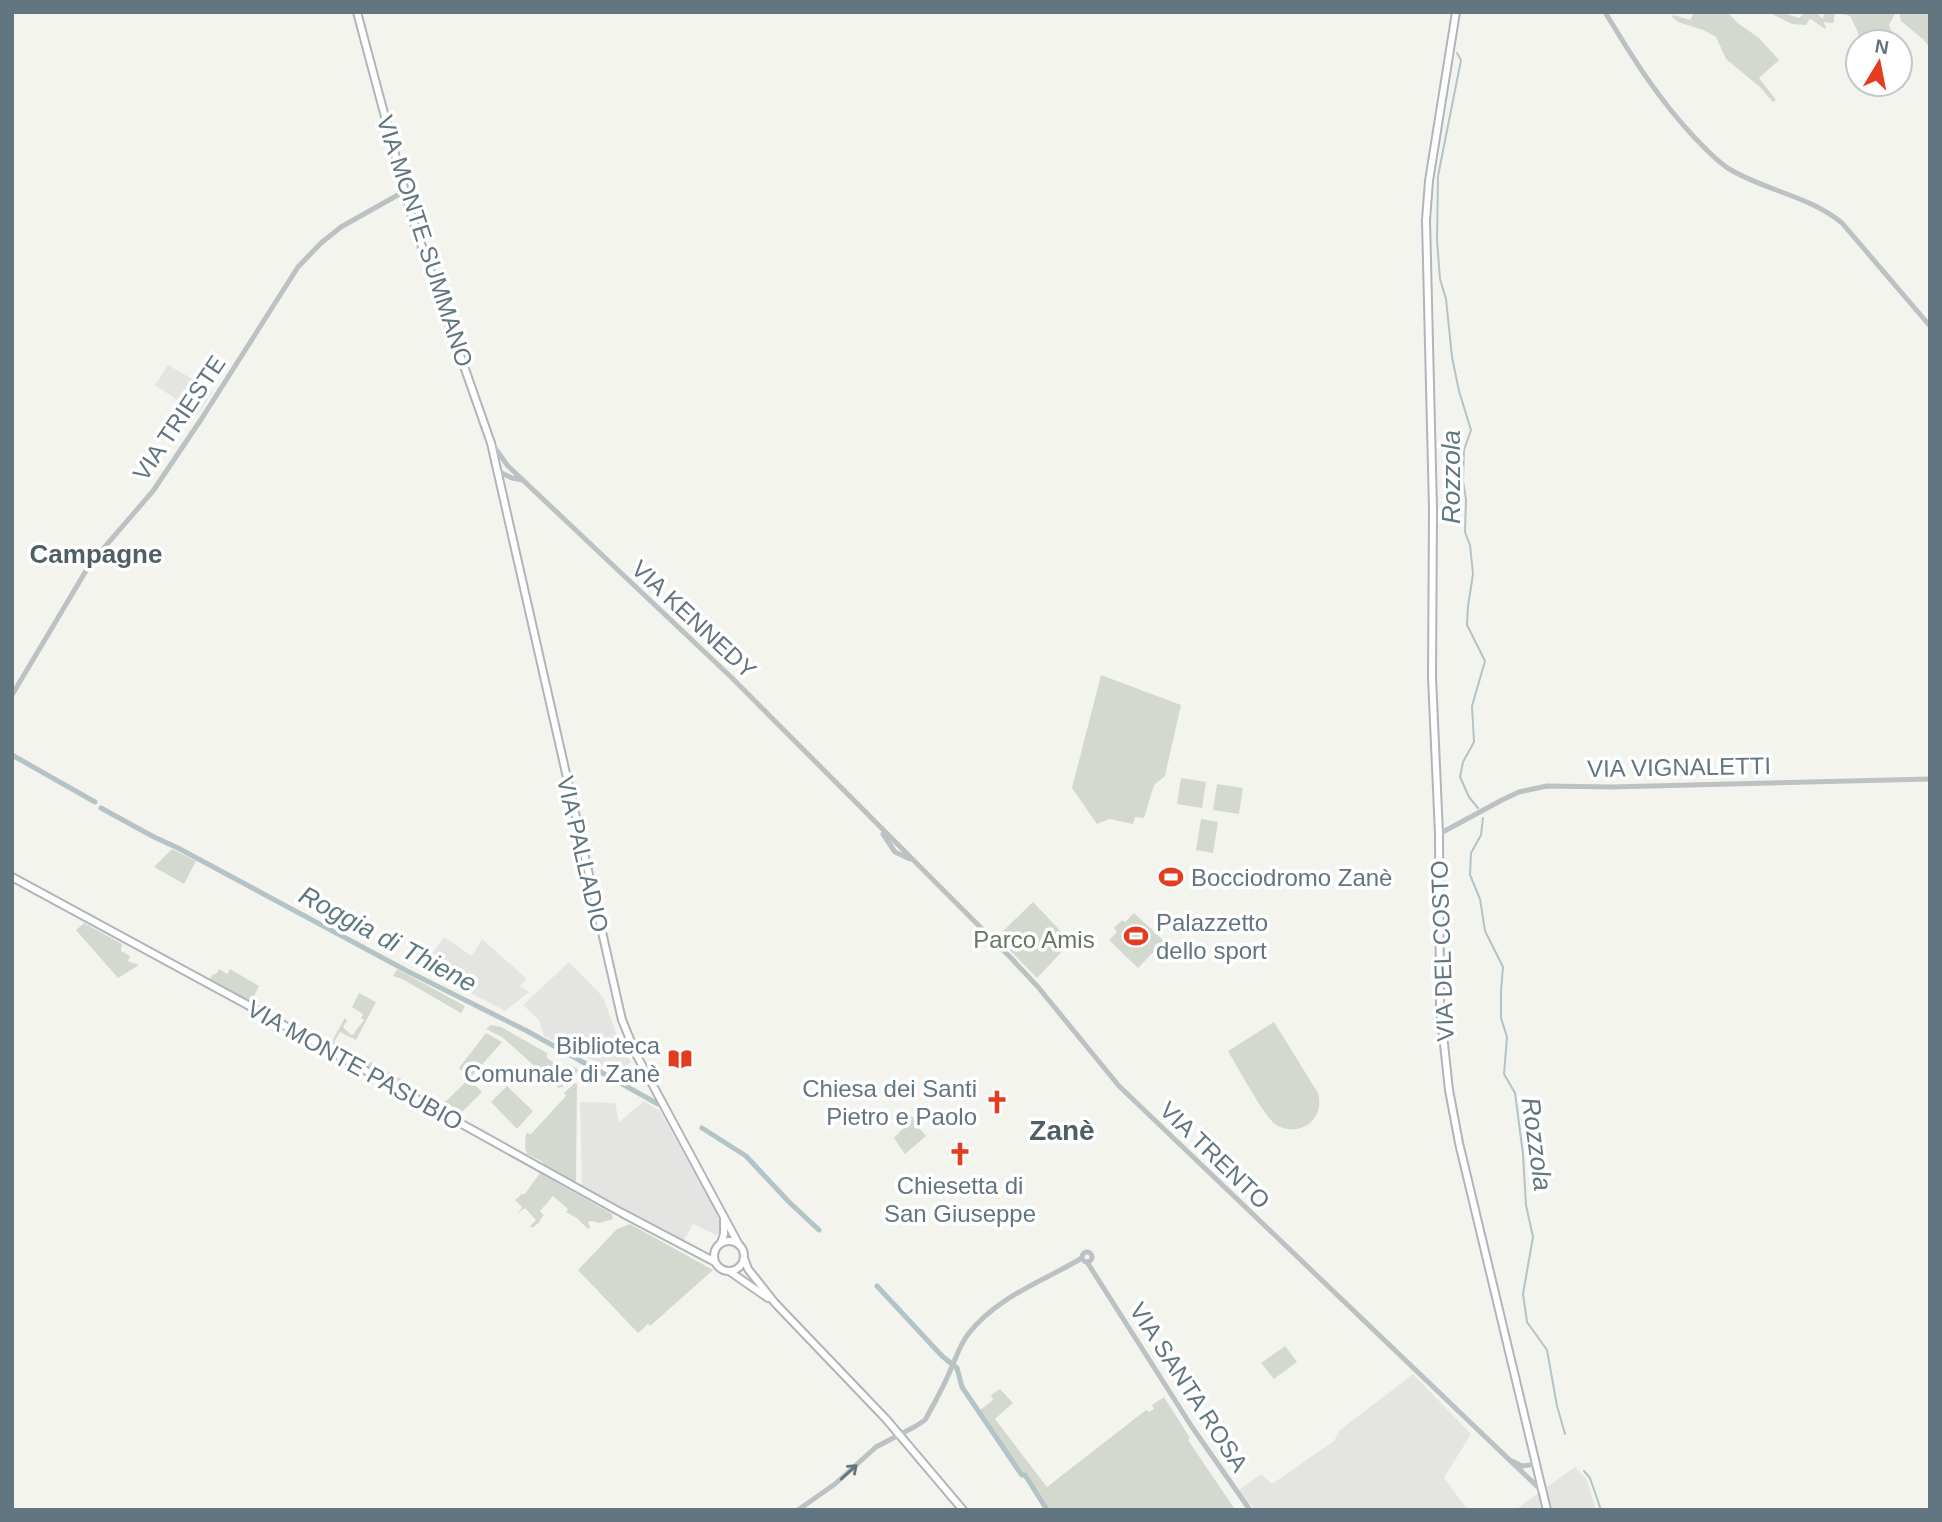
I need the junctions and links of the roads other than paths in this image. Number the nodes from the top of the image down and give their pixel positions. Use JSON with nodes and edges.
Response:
{"nodes":[{"id":1,"x":357,"y":12,"type":"edge"},
{"id":2,"x":1456,"y":12,"type":"edge"},
{"id":3,"x":1605,"y":12,"type":"edge"},
{"id":4,"x":405,"y":191,"type":"junction"},
{"id":5,"x":1930,"y":326,"type":"edge"},
{"id":6,"x":491,"y":443,"type":"junction"},
{"id":7,"x":508,"y":466,"type":"junction"},
{"id":8,"x":497,"y":469,"type":"junction"},
{"id":9,"x":512,"y":478,"type":"junction"},
{"id":10,"x":523,"y":480,"type":"junction"},
{"id":11,"x":502,"y":490,"type":"junction"},
{"id":12,"x":12,"y":695,"type":"edge"},
{"id":13,"x":1930,"y":779,"type":"edge"},
{"id":14,"x":1439,"y":834,"type":"junction"},
{"id":15,"x":893,"y":843,"type":"joint"},
{"id":16,"x":12,"y":877,"type":"edge"},
{"id":17,"x":724,"y":1217,"type":"junction"},
{"id":18,"x":738,"y":1243,"type":"junction"},
{"id":19,"x":719,"y":1245,"type":"junction"},
{"id":20,"x":697,"y":1253,"type":"junction"},
{"id":21,"x":744,"y":1258,"type":"junction"},
{"id":22,"x":715,"y":1262,"type":"junction"},
{"id":23,"x":729,"y":1271,"type":"junction"},
{"id":24,"x":752,"y":1276,"type":"junction"},
{"id":25,"x":743,"y":1281,"type":"junction"},
{"id":26,"x":764,"y":1293,"type":"junction"},
{"id":27,"x":899,"y":1435,"type":"junction"},
{"id":28,"x":1509,"y":1460,"type":"junction"},
{"id":29,"x":1536,"y":1464,"type":"junction"},
{"id":30,"x":1538,"y":1472,"type":"junction"},
{"id":31,"x":1525,"y":1476,"type":"junction"},
{"id":32,"x":1542,"y":1491,"type":"junction"},
{"id":33,"x":798,"y":1510,"type":"edge"},
{"id":34,"x":963,"y":1510,"type":"edge"},
{"id":35,"x":1250,"y":1510,"type":"edge"},
{"id":36,"x":1546,"y":1510,"type":"edge"}],
"edges":[{"from":1,"to":4,"type":"main road","name":"VIA MONTE SUMMANO"},
{"from":2,"to":14,"type":"main road","name":"VIA DEL COSTO"},
{"from":3,"to":5,"type":"street"},
{"from":4,"to":6,"type":"main road","name":"VIA MONTE SUMMANO"},
{"from":4,"to":12,"type":"street","name":"VIA TRIESTE"},
{"from":6,"to":7,"type":"street","name":"VIA KENNEDY"},
{"from":6,"to":8,"type":"main road","name":"VIA MONTE SUMMANO"},
{"from":7,"to":8,"type":"street"},
{"from":7,"to":10,"type":"street","name":"VIA KENNEDY"},
{"from":8,"to":9,"type":"street"},
{"from":8,"to":11,"type":"main road","name":"VIA PALLADIO"},
{"from":9,"to":10,"type":"street"},
{"from":9,"to":11,"type":"street"},
{"from":10,"to":15,"type":"street","name":"VIA KENNEDY"},
{"from":11,"to":17,"type":"main road","name":"VIA PALLADIO"},
{"from":13,"to":14,"type":"street","name":"VIA VIGNALETTI"},
{"from":14,"to":29,"type":"main road","name":"VIA DEL COSTO"},
{"from":15,"to":28,"type":"street","name":"VIA TRENTO"},
{"from":16,"to":20,"type":"main road","name":"VIA MONTE PASUBIO"},
{"from":17,"to":18,"type":"main road","name":"VIA PALLADIO"},
{"from":17,"to":19,"type":"main road"},
{"from":18,"to":19,"type":"main road"},
{"from":18,"to":21,"type":"main road"},
{"from":19,"to":20,"type":"main road"},
{"from":19,"to":22,"type":"main road"},
{"from":20,"to":22,"type":"main road","name":"VIA MONTE PASUBIO"},
{"from":21,"to":23,"type":"main road"},
{"from":21,"to":24,"type":"main road"},
{"from":22,"to":23,"type":"main road"},
{"from":23,"to":25,"type":"main road"},
{"from":24,"to":25,"type":"main road"},
{"from":24,"to":26,"type":"main road"},
{"from":25,"to":26,"type":"main road"},
{"from":26,"to":27,"type":"main road"},
{"from":33,"to":27,"type":"street","one_way":true},
{"from":27,"to":34,"type":"main road"},
{"from":27,"to":35,"type":"street","name":"VIA SANTA ROSA"},
{"from":28,"to":29,"type":"street"},
{"from":28,"to":31,"type":"street","name":"VIA TRENTO"},
{"from":29,"to":30,"type":"main road","name":"VIA DEL COSTO"},
{"from":30,"to":31,"type":"street"},
{"from":30,"to":32,"type":"main road","name":"VIA DEL COSTO"},
{"from":31,"to":32,"type":"street","name":"VIA TRENTO"},
{"from":32,"to":36,"type":"main road","name":"VIA DEL COSTO"}]}
